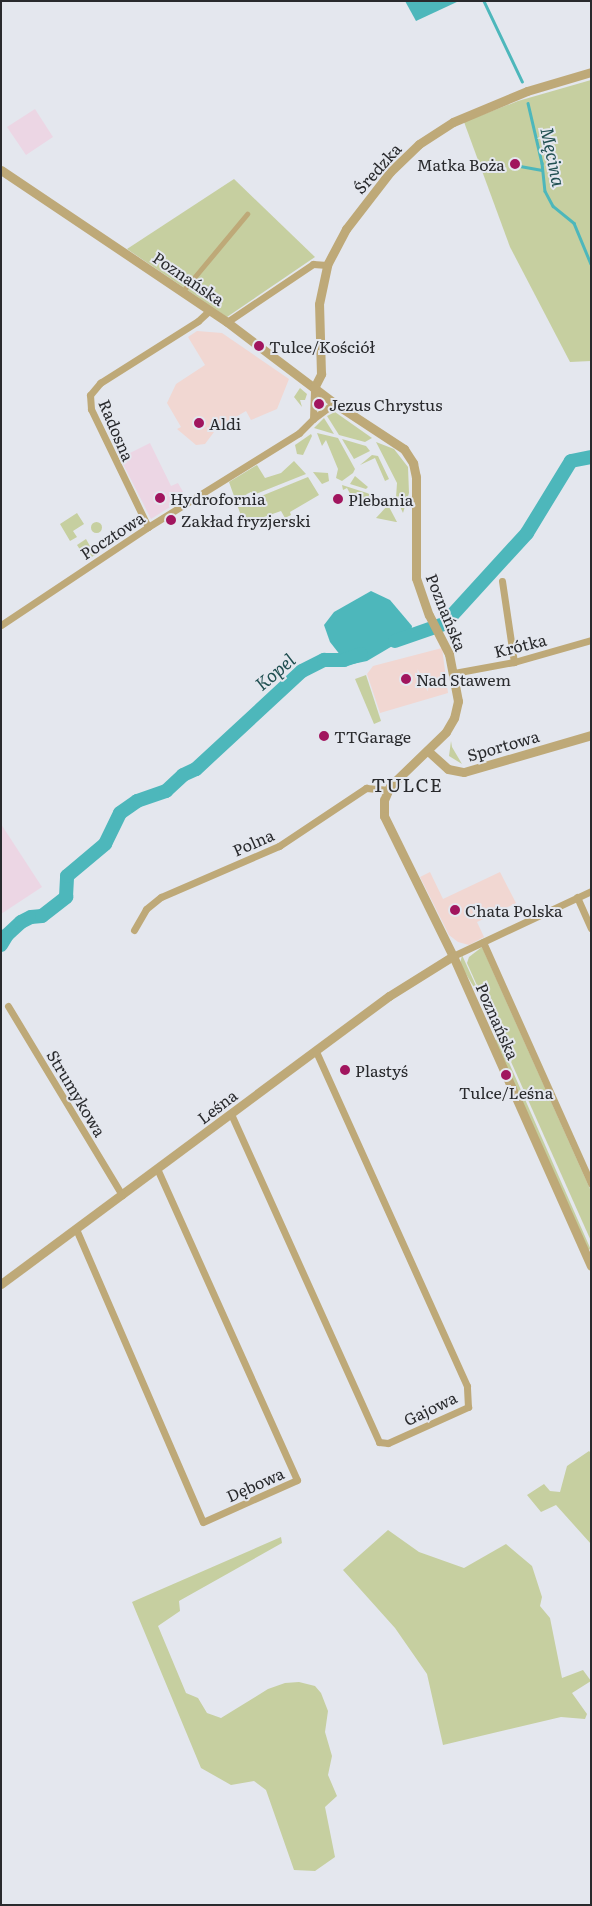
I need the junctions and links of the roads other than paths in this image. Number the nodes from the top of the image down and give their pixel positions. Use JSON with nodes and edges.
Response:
{"nodes":[{"id":1,"x":591,"y":72,"type":"edge"},
{"id":2,"x":1,"y":170,"type":"edge"},
{"id":3,"x":248,"y":214,"type":"dead end"},
{"id":4,"x":327,"y":265,"type":"junction"},
{"id":5,"x":182,"y":292,"type":"junction"},
{"id":6,"x":210,"y":310,"type":"junction"},
{"id":7,"x":227,"y":322,"type":"junction"},
{"id":8,"x":314,"y":388,"type":"junction"},
{"id":9,"x":334,"y":403,"type":"junction"},
{"id":10,"x":313,"y":419,"type":"junction"},
{"id":11,"x":148,"y":527,"type":"junction"},
{"id":12,"x":502,"y":581,"type":"dead end"},
{"id":13,"x":1,"y":625,"type":"edge"},
{"id":14,"x":591,"y":640,"type":"edge"},
{"id":15,"x":514,"y":662,"type":"junction"},
{"id":16,"x":454,"y":673,"type":"junction"},
{"id":17,"x":591,"y":735,"type":"edge"},
{"id":18,"x":428,"y":751,"type":"junction"},
{"id":19,"x":387,"y":790,"type":"junction"},
{"id":20,"x":591,"y":890,"type":"edge"},
{"id":21,"x":577,"y":897,"type":"junction"},
{"id":22,"x":591,"y":928,"type":"edge"},
{"id":23,"x":134,"y":930,"type":"dead end"},
{"id":24,"x":483,"y":942,"type":"junction"},
{"id":25,"x":453,"y":956,"type":"junction"},
{"id":26,"x":8,"y":1006,"type":"dead end"},
{"id":27,"x":316,"y":1051,"type":"junction"},
{"id":28,"x":231,"y":1114,"type":"junction"},
{"id":29,"x":158,"y":1168,"type":"junction"},
{"id":30,"x":591,"y":1184,"type":"edge"},
{"id":31,"x":122,"y":1195,"type":"junction"},
{"id":32,"x":76,"y":1229,"type":"junction"},
{"id":33,"x":590,"y":1260,"type":"edge"},
{"id":34,"x":1,"y":1284,"type":"edge"}],
"edges":[{"from":1,"to":4,"type":"street","name":"Średzka"},
{"from":2,"to":5,"type":"street","name":"Poznańska"},
{"from":3,"to":5,"type":"street"},
{"from":4,"to":7,"type":"street"},
{"from":4,"to":8,"type":"street","name":"Średzka"},
{"from":5,"to":6,"type":"street","name":"Poznańska"},
{"from":6,"to":7,"type":"street","name":"Poznańska"},
{"from":6,"to":11,"type":"street","name":"Radosna"},
{"from":7,"to":8,"type":"street","name":"Poznańska"},
{"from":8,"to":9,"type":"street","name":"Poznańska"},
{"from":8,"to":10,"type":"street"},
{"from":9,"to":10,"type":"street","name":"Pocztowa"},
{"from":9,"to":16,"type":"street","name":"Poznańska"},
{"from":10,"to":11,"type":"street","name":"Pocztowa"},
{"from":11,"to":13,"type":"street","name":"Pocztowa"},
{"from":12,"to":15,"type":"street"},
{"from":14,"to":15,"type":"street","name":"Krótka"},
{"from":15,"to":16,"type":"street","name":"Krótka"},
{"from":16,"to":18,"type":"street","name":"Poznańska"},
{"from":17,"to":18,"type":"street","name":"Sportowa"},
{"from":18,"to":19,"type":"street","name":"Poznańska"},
{"from":19,"to":23,"type":"street","name":"Polna"},
{"from":19,"to":25,"type":"street","name":"Poznańska"},
{"from":20,"to":21,"type":"street"},
{"from":21,"to":22,"type":"street"},
{"from":21,"to":24,"type":"street"},
{"from":24,"to":25,"type":"street"},
{"from":24,"to":30,"type":"street","name":"Poznańska"},
{"from":25,"to":27,"type":"street","name":"Leśna"},
{"from":25,"to":33,"type":"street","name":"Poznańska"},
{"from":26,"to":31,"type":"street","name":"Strumykowa"},
{"from":27,"to":28,"type":"street","name":"Leśna"},
{"from":27,"to":28,"type":"street","name":"Gajowa"},
{"from":28,"to":29,"type":"street","name":"Leśna"},
{"from":29,"to":31,"type":"street","name":"Leśna"},
{"from":29,"to":32,"type":"street","name":"Dębowa"},
{"from":31,"to":32,"type":"street","name":"Leśna"},
{"from":32,"to":34,"type":"street","name":"Leśna"}]}
